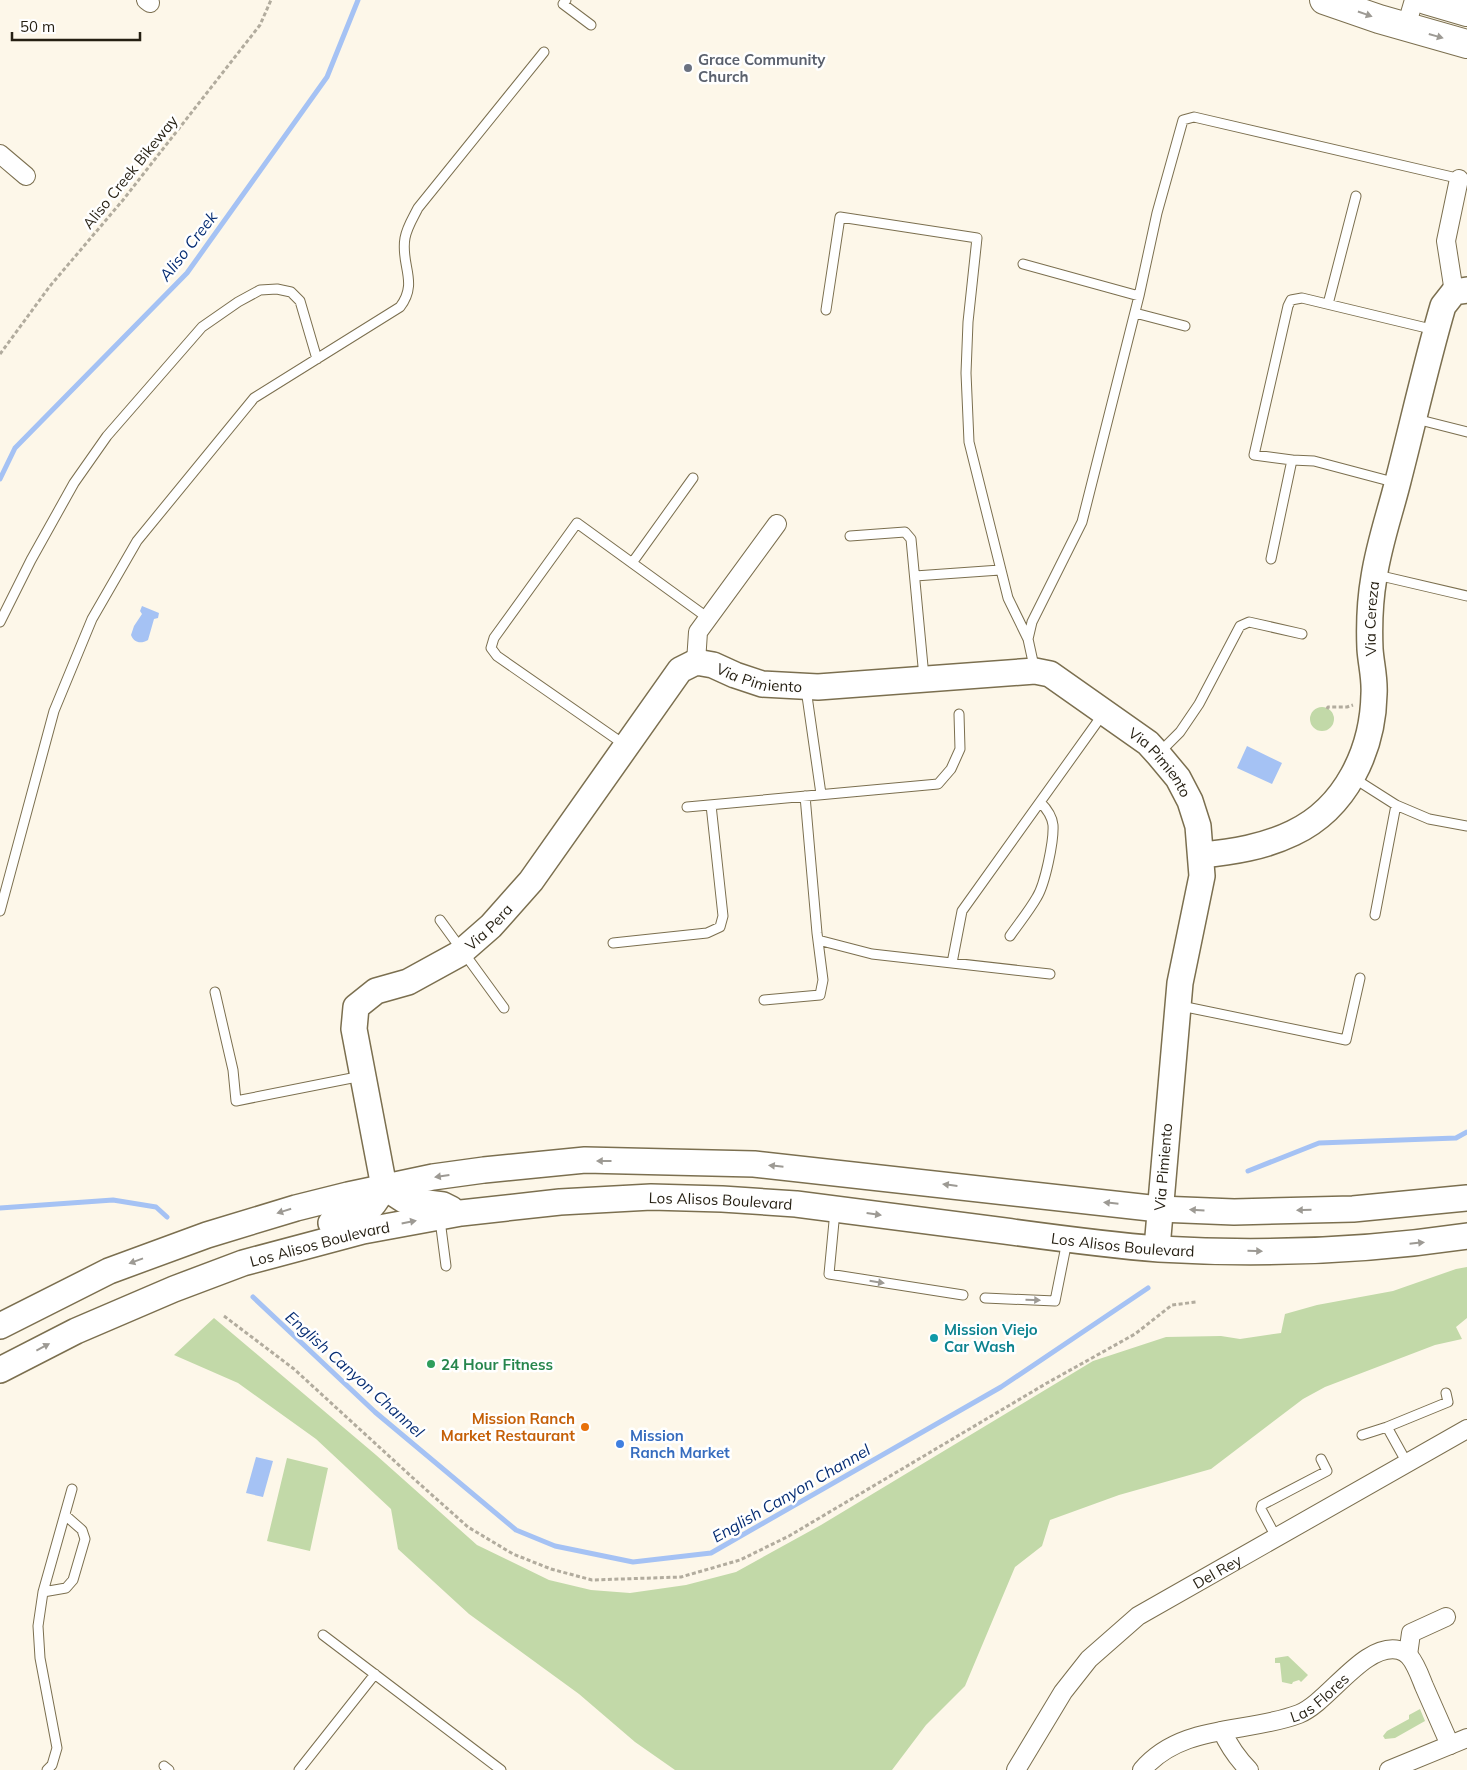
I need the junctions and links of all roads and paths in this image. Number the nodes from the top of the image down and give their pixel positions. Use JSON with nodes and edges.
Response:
{"nodes":[{"id":1,"x":271,"y":0,"type":"edge"},
{"id":2,"x":566,"y":0,"type":"edge"},
{"id":3,"x":1324,"y":0,"type":"edge"},
{"id":4,"x":1414,"y":0,"type":"edge"},
{"id":5,"x":1426,"y":0,"type":"edge"},
{"id":6,"x":1467,"y":12,"type":"edge"},
{"id":7,"x":591,"y":26,"type":"dead end"},
{"id":8,"x":1406,"y":27,"type":"junction"},
{"id":9,"x":1467,"y":44,"type":"edge"},
{"id":10,"x":544,"y":52,"type":"dead end"},
{"id":11,"x":0,"y":154,"type":"edge"},
{"id":12,"x":26,"y":176,"type":"dead end"},
{"id":13,"x":1463,"y":178,"type":"edge"},
{"id":14,"x":1356,"y":196,"type":"dead end"},
{"id":15,"x":1023,"y":264,"type":"dead end"},
{"id":16,"x":1460,"y":291,"type":"edge"},
{"id":17,"x":1139,"y":296,"type":"junction"},
{"id":18,"x":1328,"y":304,"type":"junction"},
{"id":19,"x":826,"y":310,"type":"dead end"},
{"id":20,"x":1135,"y":313,"type":"junction"},
{"id":21,"x":1185,"y":326,"type":"dead end"},
{"id":22,"x":1436,"y":330,"type":"junction"},
{"id":23,"x":0,"y":354,"type":"edge"},
{"id":24,"x":317,"y":359,"type":"junction"},
{"id":25,"x":1413,"y":418,"type":"junction"},
{"id":26,"x":1467,"y":432,"type":"edge"},
{"id":27,"x":1292,"y":460,"type":"junction"},
{"id":28,"x":693,"y":478,"type":"dead end"},
{"id":29,"x":1397,"y":484,"type":"junction"},
{"id":30,"x":777,"y":524,"type":"dead end"},
{"id":31,"x":850,"y":536,"type":"dead end"},
{"id":32,"x":1271,"y":559,"type":"dead end"},
{"id":33,"x":632,"y":563,"type":"junction"},
{"id":34,"x":1000,"y":570,"type":"junction"},
{"id":35,"x":1374,"y":574,"type":"junction"},
{"id":36,"x":915,"y":576,"type":"junction"},
{"id":37,"x":1467,"y":596,"type":"edge"},
{"id":38,"x":708,"y":618,"type":"junction"},
{"id":39,"x":0,"y":622,"type":"edge"},
{"id":40,"x":1302,"y":634,"type":"dead end"},
{"id":41,"x":1028,"y":639,"type":"junction"},
{"id":42,"x":696,"y":662,"type":"junction"},
{"id":43,"x":1035,"y":671,"type":"junction"},
{"id":44,"x":924,"y":680,"type":"junction"},
{"id":45,"x":806,"y":686,"type":"junction"},
{"id":46,"x":1355,"y":704,"type":"dead end"},
{"id":47,"x":1327,"y":709,"type":"dead end"},
{"id":48,"x":1104,"y":712,"type":"junction"},
{"id":49,"x":959,"y":714,"type":"dead end"},
{"id":50,"x":626,"y":746,"type":"junction"},
{"id":51,"x":1158,"y":754,"type":"junction"},
{"id":52,"x":1352,"y":777,"type":"junction"},
{"id":53,"x":820,"y":794,"type":"junction"},
{"id":54,"x":805,"y":796,"type":"junction"},
{"id":55,"x":1040,"y":802,"type":"junction"},
{"id":56,"x":711,"y":805,"type":"junction"},
{"id":57,"x":1396,"y":805,"type":"junction"},
{"id":58,"x":687,"y":807,"type":"dead end"},
{"id":59,"x":1467,"y":826,"type":"edge"},
{"id":60,"x":1201,"y":855,"type":"junction"},
{"id":61,"x":0,"y":911,"type":"edge"},
{"id":62,"x":1375,"y":916,"type":"dead end"},
{"id":63,"x":440,"y":920,"type":"dead end"},
{"id":64,"x":1010,"y":936,"type":"dead end"},
{"id":65,"x":818,"y":940,"type":"junction"},
{"id":66,"x":613,"y":943,"type":"dead end"},
{"id":67,"x":463,"y":951,"type":"junction"},
{"id":68,"x":952,"y":963,"type":"junction"},
{"id":69,"x":1050,"y":974,"type":"dead end"},
{"id":70,"x":1360,"y":978,"type":"dead end"},
{"id":71,"x":215,"y":992,"type":"dead end"},
{"id":72,"x":764,"y":1000,"type":"dead end"},
{"id":73,"x":1178,"y":1006,"type":"junction"},
{"id":74,"x":504,"y":1008,"type":"dead end"},
{"id":75,"x":363,"y":1076,"type":"junction"},
{"id":76,"x":384,"y":1187,"type":"junction"},
{"id":77,"x":1467,"y":1198,"type":"edge"},
{"id":78,"x":836,"y":1209,"type":"junction"},
{"id":79,"x":1160,"y":1209,"type":"junction"},
{"id":80,"x":450,"y":1215,"type":"junction"},
{"id":81,"x":1467,"y":1236,"type":"edge"},
{"id":82,"x":1067,"y":1239,"type":"junction"},
{"id":83,"x":1156,"y":1248,"type":"junction"},
{"id":84,"x":242,"y":1263,"type":"junction"},
{"id":85,"x":446,"y":1266,"type":"dead end"},
{"id":86,"x":963,"y":1295,"type":"dead end"},
{"id":87,"x":984,"y":1298,"type":"dead end"},
{"id":88,"x":1196,"y":1302,"type":"dead end"},
{"id":89,"x":224,"y":1316,"type":"dead end"},
{"id":90,"x":0,"y":1326,"type":"edge"},
{"id":91,"x":0,"y":1370,"type":"edge"},
{"id":92,"x":1446,"y":1393,"type":"dead end"},
{"id":93,"x":1387,"y":1427,"type":"junction"},
{"id":94,"x":1467,"y":1429,"type":"edge"},
{"id":95,"x":1362,"y":1435,"type":"dead end"},
{"id":96,"x":1321,"y":1459,"type":"dead end"},
{"id":97,"x":1407,"y":1463,"type":"junction"},
{"id":98,"x":72,"y":1489,"type":"dead end"},
{"id":99,"x":65,"y":1515,"type":"junction"},
{"id":100,"x":1276,"y":1537,"type":"junction"},
{"id":101,"x":43,"y":1592,"type":"junction"},
{"id":102,"x":1446,"y":1617,"type":"dead end"},
{"id":103,"x":323,"y":1635,"type":"dead end"},
{"id":104,"x":1408,"y":1654,"type":"junction"},
{"id":105,"x":375,"y":1674,"type":"junction"},
{"id":106,"x":1222,"y":1731,"type":"junction"},
{"id":107,"x":1467,"y":1738,"type":"edge"},
{"id":108,"x":1450,"y":1745,"type":"junction"},
{"id":109,"x":47,"y":1770,"type":"edge"},
{"id":110,"x":299,"y":1770,"type":"edge"},
{"id":111,"x":501,"y":1770,"type":"edge"},
{"id":112,"x":1016,"y":1770,"type":"edge"},
{"id":113,"x":1142,"y":1770,"type":"edge"},
{"id":114,"x":1250,"y":1770,"type":"edge"},
{"id":115,"x":1389,"y":1770,"type":"edge"}],
"edges":[{"from":1,"to":23,"type":"path","name":"Aliso Creek Bikeway"},
{"from":2,"to":7,"type":"lane"},
{"from":3,"to":8,"type":"main road","one_way":true},
{"from":4,"to":8,"type":"street"},
{"from":5,"to":6,"type":"main road"},
{"from":8,"to":9,"type":"main road","one_way":true},
{"from":10,"to":24,"type":"lane"},
{"from":11,"to":12,"type":"street"},
{"from":13,"to":16,"type":"street"},
{"from":13,"to":17,"type":"lane"},
{"from":14,"to":18,"type":"lane"},
{"from":15,"to":17,"type":"lane"},
{"from":16,"to":22,"type":"main road","name":"Via Cereza"},
{"from":17,"to":20,"type":"lane"},
{"from":18,"to":22,"type":"lane"},
{"from":18,"to":27,"type":"lane"},
{"from":19,"to":34,"type":"lane"},
{"from":20,"to":21,"type":"lane"},
{"from":20,"to":41,"type":"lane"},
{"from":22,"to":25,"type":"main road","name":"Via Cereza"},
{"from":24,"to":39,"type":"lane"},
{"from":24,"to":61,"type":"lane"},
{"from":25,"to":26,"type":"lane"},
{"from":25,"to":29,"type":"main road","name":"Via Cereza"},
{"from":27,"to":29,"type":"lane"},
{"from":27,"to":32,"type":"lane"},
{"from":28,"to":33,"type":"lane"},
{"from":29,"to":35,"type":"main road","name":"Via Cereza"},
{"from":30,"to":38,"type":"street"},
{"from":31,"to":36,"type":"lane"},
{"from":33,"to":38,"type":"lane"},
{"from":33,"to":50,"type":"lane"},
{"from":34,"to":36,"type":"lane"},
{"from":34,"to":41,"type":"lane"},
{"from":35,"to":37,"type":"lane"},
{"from":35,"to":52,"type":"main road","name":"Via Cereza"},
{"from":36,"to":44,"type":"lane"},
{"from":38,"to":42,"type":"street"},
{"from":40,"to":51,"type":"lane"},
{"from":41,"to":43,"type":"lane"},
{"from":42,"to":45,"type":"main road","name":"Via Pimiento"},
{"from":42,"to":50,"type":"main road","name":"Via Pera"},
{"from":43,"to":44,"type":"main road","name":"Via Pimiento"},
{"from":43,"to":48,"type":"main road","name":"Via Pimiento"},
{"from":44,"to":45,"type":"main road","name":"Via Pimiento"},
{"from":45,"to":53,"type":"lane"},
{"from":46,"to":47,"type":"path"},
{"from":48,"to":51,"type":"main road","name":"Via Pimiento"},
{"from":48,"to":55,"type":"lane"},
{"from":49,"to":53,"type":"lane"},
{"from":50,"to":67,"type":"main road","name":"Via Pera"},
{"from":51,"to":60,"type":"main road","name":"Via Pimiento"},
{"from":52,"to":57,"type":"lane"},
{"from":52,"to":60,"type":"main road","name":"Via Cereza"},
{"from":53,"to":54,"type":"lane"},
{"from":54,"to":56,"type":"lane"},
{"from":54,"to":65,"type":"lane"},
{"from":55,"to":64,"type":"lane"},
{"from":55,"to":68,"type":"lane"},
{"from":56,"to":58,"type":"lane"},
{"from":56,"to":66,"type":"lane"},
{"from":57,"to":59,"type":"lane"},
{"from":57,"to":62,"type":"lane"},
{"from":60,"to":73,"type":"main road","name":"Via Pimiento"},
{"from":63,"to":67,"type":"lane"},
{"from":65,"to":68,"type":"lane"},
{"from":65,"to":72,"type":"lane"},
{"from":67,"to":74,"type":"lane"},
{"from":67,"to":75,"type":"main road","name":"Via Pera"},
{"from":68,"to":69,"type":"lane"},
{"from":70,"to":73,"type":"lane"},
{"from":71,"to":75,"type":"lane"},
{"from":73,"to":79,"type":"main road","name":"Via Pimiento"},
{"from":75,"to":76,"type":"main road","name":"Via Pera"},
{"from":79,"to":76,"type":"main road","one_way":true},
{"from":76,"to":80,"type":"main road"},
{"from":76,"to":84,"type":"main road"},
{"from":76,"to":90,"type":"main road","one_way":true},
{"from":77,"to":79,"type":"main road","one_way":true},
{"from":78,"to":80,"type":"main road","name":"Los Alisos Boulevard"},
{"from":78,"to":82,"type":"main road","name":"Los Alisos Boulevard","one_way":true},
{"from":78,"to":86,"type":"lane","one_way":true},
{"from":79,"to":83,"type":"main road","name":"Via Pimiento"},
{"from":84,"to":80,"type":"main road","name":"Los Alisos Boulevard","one_way":true},
{"from":80,"to":85,"type":"lane"},
{"from":83,"to":81,"type":"main road","name":"Los Alisos Boulevard","one_way":true},
{"from":82,"to":83,"type":"main road","name":"Los Alisos Boulevard"},
{"from":87,"to":82,"type":"lane","one_way":true},
{"from":91,"to":84,"type":"main road","name":"Los Alisos Boulevard","one_way":true},
{"from":88,"to":89,"type":"path"},
{"from":92,"to":93,"type":"lane"},
{"from":93,"to":95,"type":"lane"},
{"from":93,"to":97,"type":"lane"},
{"from":94,"to":97,"type":"street","name":"Del Rey"},
{"from":96,"to":100,"type":"lane"},
{"from":97,"to":100,"type":"street","name":"Del Rey"},
{"from":98,"to":99,"type":"lane"},
{"from":99,"to":101,"type":"lane"},
{"from":99,"to":101,"type":"lane"},
{"from":100,"to":112,"type":"street","name":"Del Rey"},
{"from":101,"to":109,"type":"lane"},
{"from":102,"to":104,"type":"street"},
{"from":103,"to":105,"type":"lane"},
{"from":104,"to":106,"type":"street","name":"Las Flores"},
{"from":104,"to":108,"type":"street"},
{"from":105,"to":110,"type":"lane"},
{"from":105,"to":111,"type":"lane"},
{"from":106,"to":113,"type":"street","name":"Las Flores"},
{"from":106,"to":114,"type":"street"},
{"from":107,"to":108,"type":"street"},
{"from":108,"to":115,"type":"street"}]}
